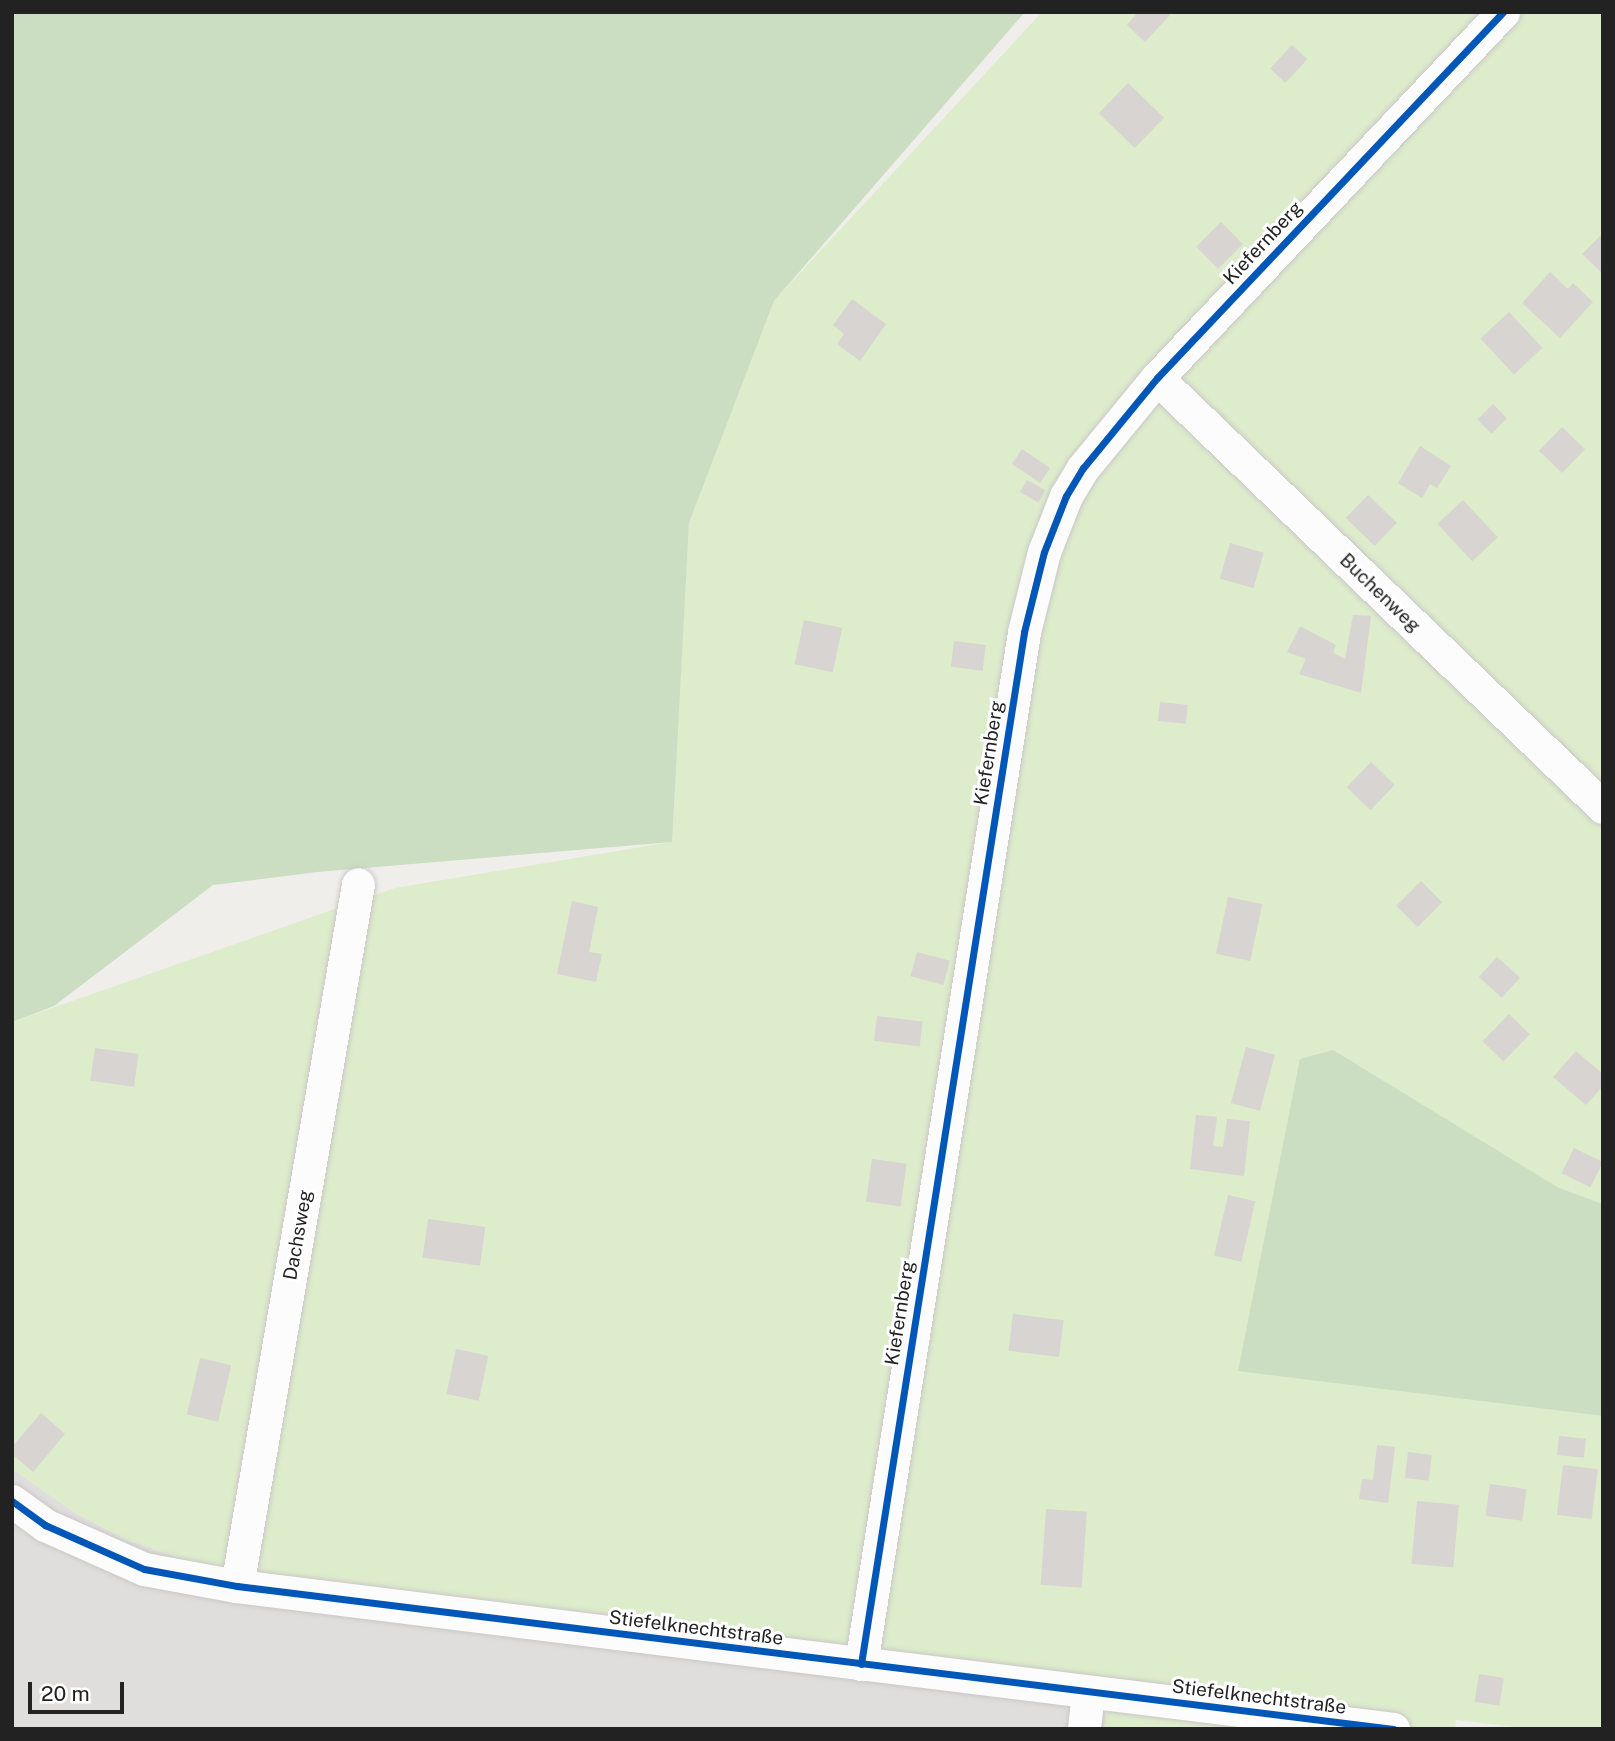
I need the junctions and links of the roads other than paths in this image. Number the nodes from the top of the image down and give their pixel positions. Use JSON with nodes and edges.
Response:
{"nodes":[{"id":1,"x":1503,"y":12,"type":"edge"},
{"id":2,"x":1157,"y":378,"type":"junction"},
{"id":3,"x":1603,"y":807,"type":"edge"},
{"id":4,"x":358,"y":884,"type":"dead end"},
{"id":5,"x":12,"y":1501,"type":"edge"},
{"id":6,"x":237,"y":1586,"type":"junction"},
{"id":7,"x":861,"y":1664,"type":"junction"},
{"id":8,"x":1088,"y":1692,"type":"junction"},
{"id":9,"x":1084,"y":1729,"type":"edge"},
{"id":10,"x":1393,"y":1729,"type":"edge"}],
"edges":[{"from":1,"to":2,"type":"street","name":"Kiefernberg"},
{"from":2,"to":3,"type":"street","name":"Buchenweg"},
{"from":2,"to":7,"type":"street","name":"Kiefernberg"},
{"from":4,"to":6,"type":"street","name":"Dachsweg"},
{"from":5,"to":6,"type":"street","name":"Stiefelknechtstraße"},
{"from":6,"to":7,"type":"street","name":"Stiefelknechtstraße"},
{"from":7,"to":8,"type":"street","name":"Stiefelknechtstraße"},
{"from":8,"to":9,"type":"street"},
{"from":8,"to":10,"type":"street","name":"Stiefelknechtstraße"}]}
